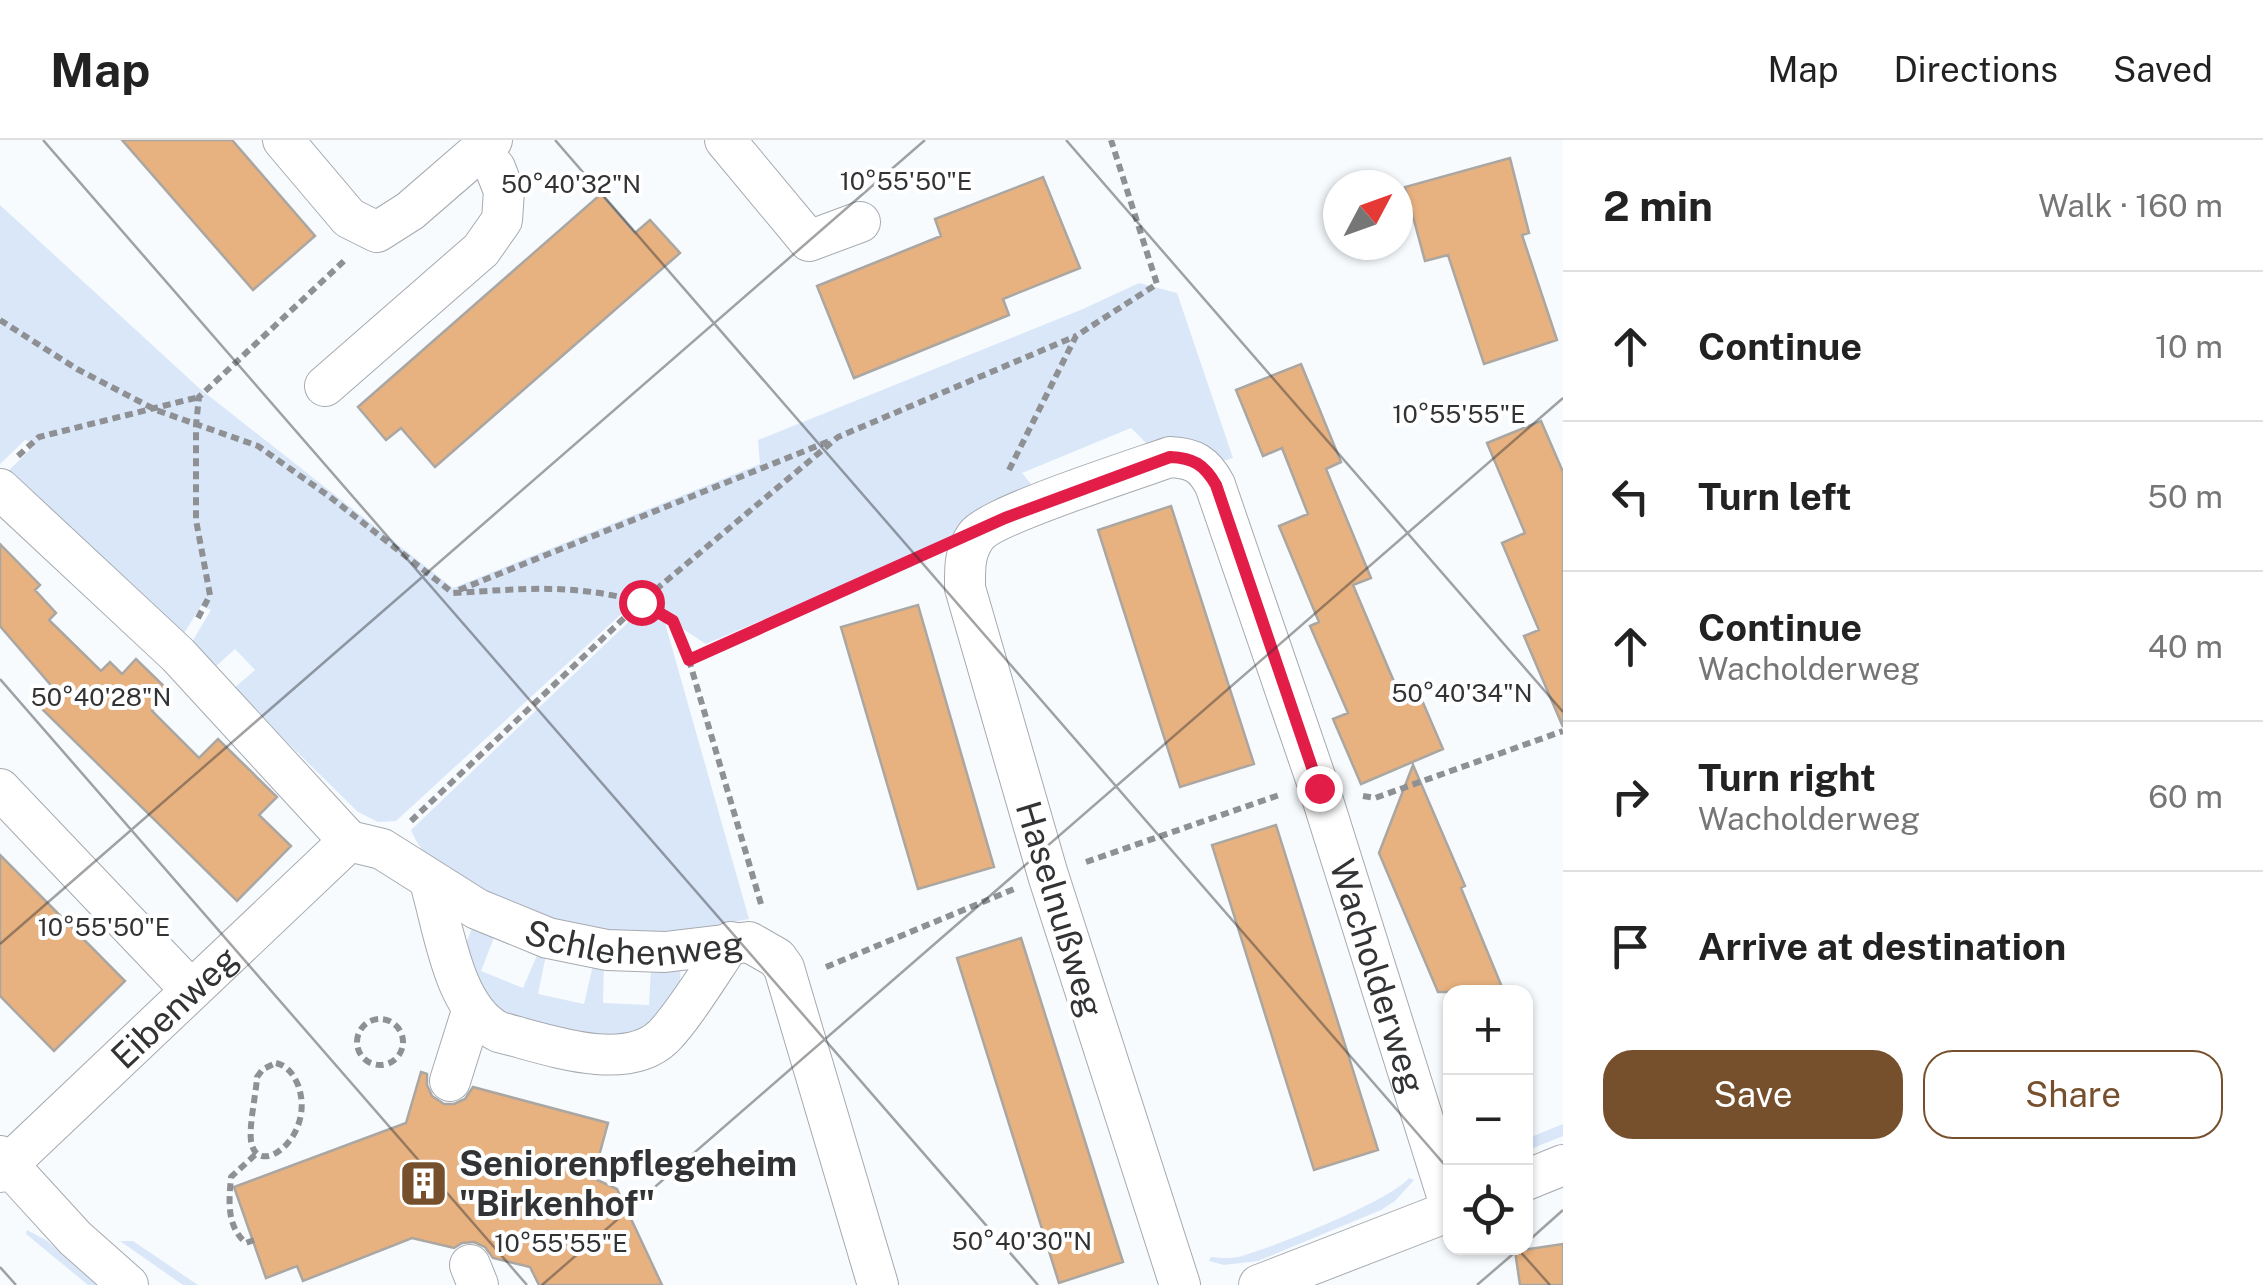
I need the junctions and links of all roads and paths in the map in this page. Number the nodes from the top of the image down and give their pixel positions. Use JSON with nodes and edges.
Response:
{"nodes":[{"id":1,"x":283,"y":140,"type":"edge"},
{"id":2,"x":724,"y":140,"type":"edge"},
{"id":3,"x":1111,"y":140,"type":"edge"},
{"id":4,"x":486,"y":146,"type":"edge"},
{"id":5,"x":860,"y":222,"type":"dead end"},
{"id":6,"x":377,"y":232,"type":"junction"},
{"id":7,"x":0,"y":320,"type":"edge"},
{"id":8,"x":1076,"y":336,"type":"junction"},
{"id":9,"x":324,"y":386,"type":"dead end"},
{"id":10,"x":199,"y":397,"type":"junction"},
{"id":11,"x":156,"y":410,"type":"junction"},
{"id":12,"x":196,"y":426,"type":"junction"},
{"id":13,"x":838,"y":437,"type":"junction"},
{"id":14,"x":4,"y":477,"type":"edge"},
{"id":15,"x":978,"y":532,"type":"junction"},
{"id":16,"x":453,"y":593,"type":"junction"},
{"id":17,"x":641,"y":602,"type":"junction"},
{"id":18,"x":178,"y":655,"type":"junction"},
{"id":19,"x":689,"y":660,"type":"junction"},
{"id":20,"x":1563,"y":731,"type":"edge"},
{"id":21,"x":1319,"y":788,"type":"junction"},
{"id":22,"x":0,"y":789,"type":"edge"},
{"id":23,"x":365,"y":845,"type":"junction"},
{"id":24,"x":1048,"y":875,"type":"junction"},
{"id":25,"x":430,"y":882,"type":"junction"},
{"id":26,"x":730,"y":942,"type":"junction"},
{"id":27,"x":783,"y":970,"type":"junction"},
{"id":28,"x":191,"y":990,"type":"junction"},
{"id":29,"x":472,"y":1011,"type":"junction"},
{"id":30,"x":380,"y":1065,"type":"joint"},
{"id":31,"x":450,"y":1081,"type":"dead end"},
{"id":32,"x":258,"y":1153,"type":"junction"},
{"id":33,"x":2,"y":1164,"type":"edge"},
{"id":34,"x":1563,"y":1164,"type":"edge"},
{"id":35,"x":1533,"y":1177,"type":"edge"},
{"id":36,"x":1443,"y":1186,"type":"edge"},
{"id":37,"x":1443,"y":1211,"type":"edge"},
{"id":38,"x":254,"y":1240,"type":"dead end"},
{"id":39,"x":128,"y":1285,"type":"edge"},
{"id":40,"x":878,"y":1285,"type":"edge"},
{"id":41,"x":1180,"y":1285,"type":"edge"},
{"id":42,"x":1259,"y":1285,"type":"edge"}],
"edges":[{"from":1,"to":6,"type":"street"},
{"from":2,"to":5,"type":"street"},
{"from":3,"to":8,"type":"path"},
{"from":4,"to":6,"type":"street"},
{"from":4,"to":9,"type":"street"},
{"from":6,"to":10,"type":"path"},
{"from":7,"to":11,"type":"path"},
{"from":8,"to":13,"type":"path"},
{"from":8,"to":15,"type":"path"},
{"from":10,"to":11,"type":"path"},
{"from":10,"to":12,"type":"path"},
{"from":11,"to":12,"type":"path"},
{"from":11,"to":14,"type":"path"},
{"from":12,"to":16,"type":"path"},
{"from":12,"to":18,"type":"path"},
{"from":13,"to":16,"type":"path"},
{"from":13,"to":17,"type":"path"},
{"from":14,"to":18,"type":"street","name":"Schlehenweg"},
{"from":15,"to":19,"type":"path"},
{"from":15,"to":21,"type":"street","name":"Wacholderweg"},
{"from":15,"to":24,"type":"street","name":"Haselnußweg"},
{"from":16,"to":17,"type":"path"},
{"from":17,"to":19,"type":"path"},
{"from":17,"to":23,"type":"path"},
{"from":18,"to":23,"type":"street","name":"Schlehenweg"},
{"from":19,"to":27,"type":"path"},
{"from":20,"to":21,"type":"path"},
{"from":21,"to":24,"type":"path"},
{"from":21,"to":36,"type":"street","name":"Wacholderweg"},
{"from":22,"to":28,"type":"street"},
{"from":23,"to":25,"type":"street","name":"Schlehenweg"},
{"from":23,"to":28,"type":"street","name":"Eibenweg"},
{"from":24,"to":27,"type":"path"},
{"from":24,"to":41,"type":"street","name":"Haselnußweg"},
{"from":25,"to":26,"type":"street","name":"Schlehenweg"},
{"from":25,"to":29,"type":"street"},
{"from":26,"to":27,"type":"street","name":"Schlehenweg"},
{"from":26,"to":29,"type":"street"},
{"from":27,"to":40,"type":"street","name":"Schlehenweg"},
{"from":28,"to":33,"type":"street","name":"Eibenweg"},
{"from":29,"to":31,"type":"street"},
{"from":30,"to":30,"type":"path"},
{"from":32,"to":32,"type":"path"},
{"from":32,"to":38,"type":"path"},
{"from":33,"to":39,"type":"street"},
{"from":34,"to":35,"type":"street"},
{"from":37,"to":42,"type":"street"}]}
